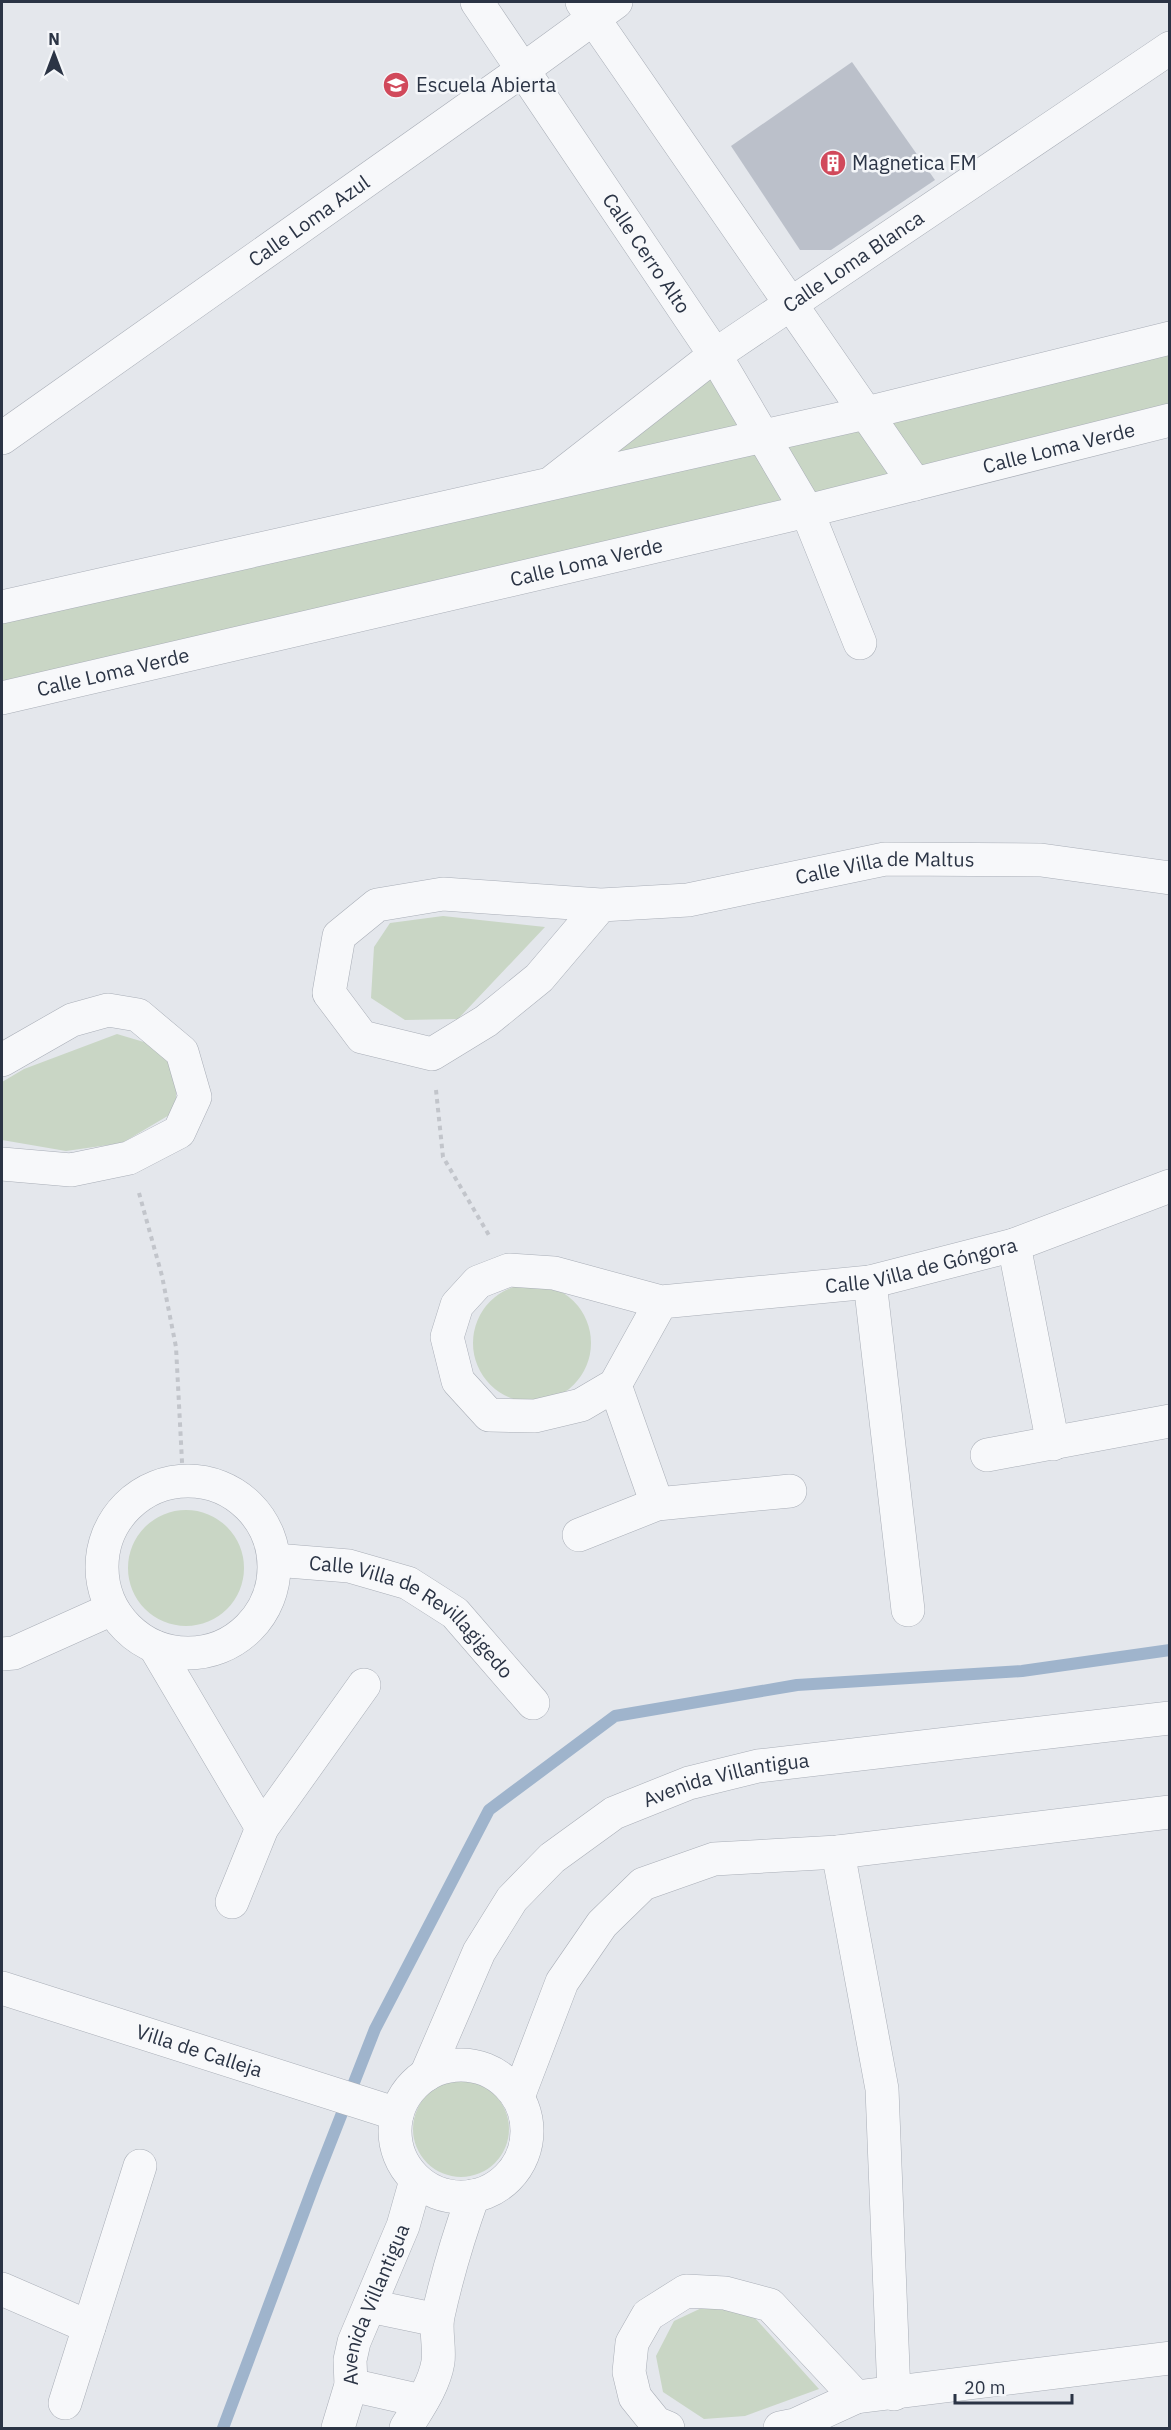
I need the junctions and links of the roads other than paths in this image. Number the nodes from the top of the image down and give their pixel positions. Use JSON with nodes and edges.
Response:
{"nodes":[{"id":1,"x":477,"y":2,"type":"edge"},
{"id":2,"x":597,"y":7,"type":"edge"},
{"id":3,"x":1170,"y":48,"type":"edge"},
{"id":4,"x":524,"y":69,"type":"junction"},
{"id":5,"x":791,"y":304,"type":"junction"},
{"id":6,"x":1170,"y":338,"type":"edge"},
{"id":7,"x":715,"y":355,"type":"junction"},
{"id":8,"x":866,"y":413,"type":"junction"},
{"id":9,"x":1170,"y":420,"type":"edge"},
{"id":10,"x":762,"y":435,"type":"junction"},
{"id":11,"x":2,"y":438,"type":"edge"},
{"id":12,"x":915,"y":484,"type":"junction"},
{"id":13,"x":548,"y":486,"type":"junction"},
{"id":14,"x":807,"y":511,"type":"junction"},
{"id":15,"x":2,"y":607,"type":"edge"},
{"id":16,"x":860,"y":643,"type":"dead end"},
{"id":17,"x":2,"y":698,"type":"edge"},
{"id":18,"x":1170,"y":878,"type":"edge"},
{"id":19,"x":601,"y":905,"type":"junction"},
{"id":20,"x":2,"y":1060,"type":"edge"},
{"id":21,"x":2,"y":1164,"type":"edge"},
{"id":22,"x":1170,"y":1186,"type":"edge"},
{"id":23,"x":1014,"y":1245,"type":"junction"},
{"id":24,"x":870,"y":1282,"type":"junction"},
{"id":25,"x":661,"y":1302,"type":"junction"},
{"id":26,"x":615,"y":1384,"type":"junction"},
{"id":27,"x":1170,"y":1421,"type":"edge"},
{"id":28,"x":1053,"y":1444,"type":"junction"},
{"id":29,"x":987,"y":1455,"type":"dead end"},
{"id":30,"x":790,"y":1491,"type":"dead end"},
{"id":31,"x":657,"y":1504,"type":"junction"},
{"id":32,"x":579,"y":1535,"type":"dead end"},
{"id":33,"x":274,"y":1560,"type":"junction"},
{"id":34,"x":112,"y":1609,"type":"junction"},
{"id":35,"x":908,"y":1610,"type":"dead end"},
{"id":36,"x":155,"y":1647,"type":"junction"},
{"id":37,"x":2,"y":1654,"type":"edge"},
{"id":38,"x":364,"y":1685,"type":"dead end"},
{"id":39,"x":533,"y":1703,"type":"dead end"},
{"id":40,"x":1170,"y":1718,"type":"edge"},
{"id":41,"x":1170,"y":1812,"type":"edge"},
{"id":42,"x":262,"y":1828,"type":"junction"},
{"id":43,"x":838,"y":1852,"type":"junction"},
{"id":44,"x":232,"y":1902,"type":"dead end"},
{"id":45,"x":2,"y":1988,"type":"edge"},
{"id":46,"x":426,"y":2075,"type":"junction"},
{"id":47,"x":518,"y":2097,"type":"junction"},
{"id":48,"x":385,"y":2110,"type":"junction"},
{"id":49,"x":140,"y":2166,"type":"dead end"},
{"id":50,"x":416,"y":2180,"type":"junction"},
{"id":51,"x":473,"y":2196,"type":"junction"},
{"id":52,"x":2,"y":2289,"type":"edge"},
{"id":53,"x":370,"y":2306,"type":"junction"},
{"id":54,"x":437,"y":2320,"type":"junction"},
{"id":55,"x":89,"y":2327,"type":"junction"},
{"id":56,"x":1170,"y":2358,"type":"edge"},
{"id":57,"x":351,"y":2385,"type":"junction"},
{"id":58,"x":894,"y":2394,"type":"junction"},
{"id":59,"x":856,"y":2397,"type":"junction"},
{"id":60,"x":64,"y":2403,"type":"dead end"},
{"id":61,"x":414,"y":2415,"type":"edge"},
{"id":62,"x":338,"y":2428,"type":"edge"},
{"id":63,"x":668,"y":2428,"type":"edge"},
{"id":64,"x":780,"y":2428,"type":"edge"}],
"edges":[{"from":1,"to":4,"type":"street","name":"Calle Cerro Alto"},
{"from":2,"to":4,"type":"street","name":"Calle Loma Azul"},
{"from":2,"to":5,"type":"street"},
{"from":3,"to":5,"type":"street","name":"Calle Loma Blanca"},
{"from":4,"to":7,"type":"street","name":"Calle Cerro Alto"},
{"from":4,"to":11,"type":"street","name":"Calle Loma Azul"},
{"from":5,"to":7,"type":"street","name":"Calle Loma Blanca"},
{"from":5,"to":8,"type":"street"},
{"from":6,"to":8,"type":"street"},
{"from":7,"to":10,"type":"street","name":"Calle Cerro Alto"},
{"from":7,"to":13,"type":"street","name":"Calle Loma Blanca"},
{"from":8,"to":10,"type":"street"},
{"from":8,"to":12,"type":"street"},
{"from":9,"to":12,"type":"street","name":"Calle Loma Verde"},
{"from":10,"to":13,"type":"street"},
{"from":10,"to":14,"type":"street","name":"Calle Cerro Alto"},
{"from":12,"to":14,"type":"street","name":"Calle Loma Verde"},
{"from":13,"to":15,"type":"street"},
{"from":14,"to":16,"type":"street","name":"Calle Cerro Alto"},
{"from":14,"to":17,"type":"street","name":"Calle Loma Verde"},
{"from":18,"to":19,"type":"street","name":"Calle Villa de Maltus"},
{"from":19,"to":19,"type":"street","name":"Calle Villa de Maltus"},
{"from":20,"to":21,"type":"street"},
{"from":22,"to":23,"type":"street","name":"Calle Villa de Góngora"},
{"from":23,"to":24,"type":"street","name":"Calle Villa de Góngora"},
{"from":23,"to":28,"type":"street"},
{"from":24,"to":25,"type":"street","name":"Calle Villa de Góngora"},
{"from":24,"to":35,"type":"street"},
{"from":25,"to":26,"type":"street"},
{"from":25,"to":26,"type":"street","name":"Calle Villa de Góngora"},
{"from":26,"to":31,"type":"street"},
{"from":27,"to":28,"type":"street"},
{"from":28,"to":29,"type":"street"},
{"from":30,"to":31,"type":"street"},
{"from":31,"to":32,"type":"street"},
{"from":33,"to":34,"type":"street"},
{"from":33,"to":36,"type":"street"},
{"from":33,"to":39,"type":"street","name":"Calle Villa de Revillagigedo"},
{"from":34,"to":36,"type":"street"},
{"from":34,"to":37,"type":"street"},
{"from":36,"to":42,"type":"street"},
{"from":38,"to":42,"type":"street"},
{"from":40,"to":46,"type":"street","name":"Avenida Villantigua"},
{"from":41,"to":43,"type":"street"},
{"from":42,"to":44,"type":"street"},
{"from":43,"to":47,"type":"street"},
{"from":43,"to":58,"type":"street"},
{"from":45,"to":48,"type":"street","name":"Villa de Calleja"},
{"from":46,"to":47,"type":"street"},
{"from":46,"to":48,"type":"street"},
{"from":47,"to":51,"type":"street"},
{"from":48,"to":50,"type":"street"},
{"from":49,"to":55,"type":"street"},
{"from":50,"to":51,"type":"street"},
{"from":50,"to":53,"type":"street","name":"Avenida Villantigua"},
{"from":51,"to":54,"type":"street"},
{"from":52,"to":55,"type":"street"},
{"from":53,"to":54,"type":"street"},
{"from":53,"to":57,"type":"street","name":"Avenida Villantigua"},
{"from":54,"to":61,"type":"street"},
{"from":55,"to":60,"type":"street"},
{"from":56,"to":58,"type":"street"},
{"from":57,"to":61,"type":"street"},
{"from":57,"to":62,"type":"street","name":"Avenida Villantigua"},
{"from":58,"to":59,"type":"street"},
{"from":59,"to":63,"type":"street"},
{"from":59,"to":64,"type":"street"}]}
